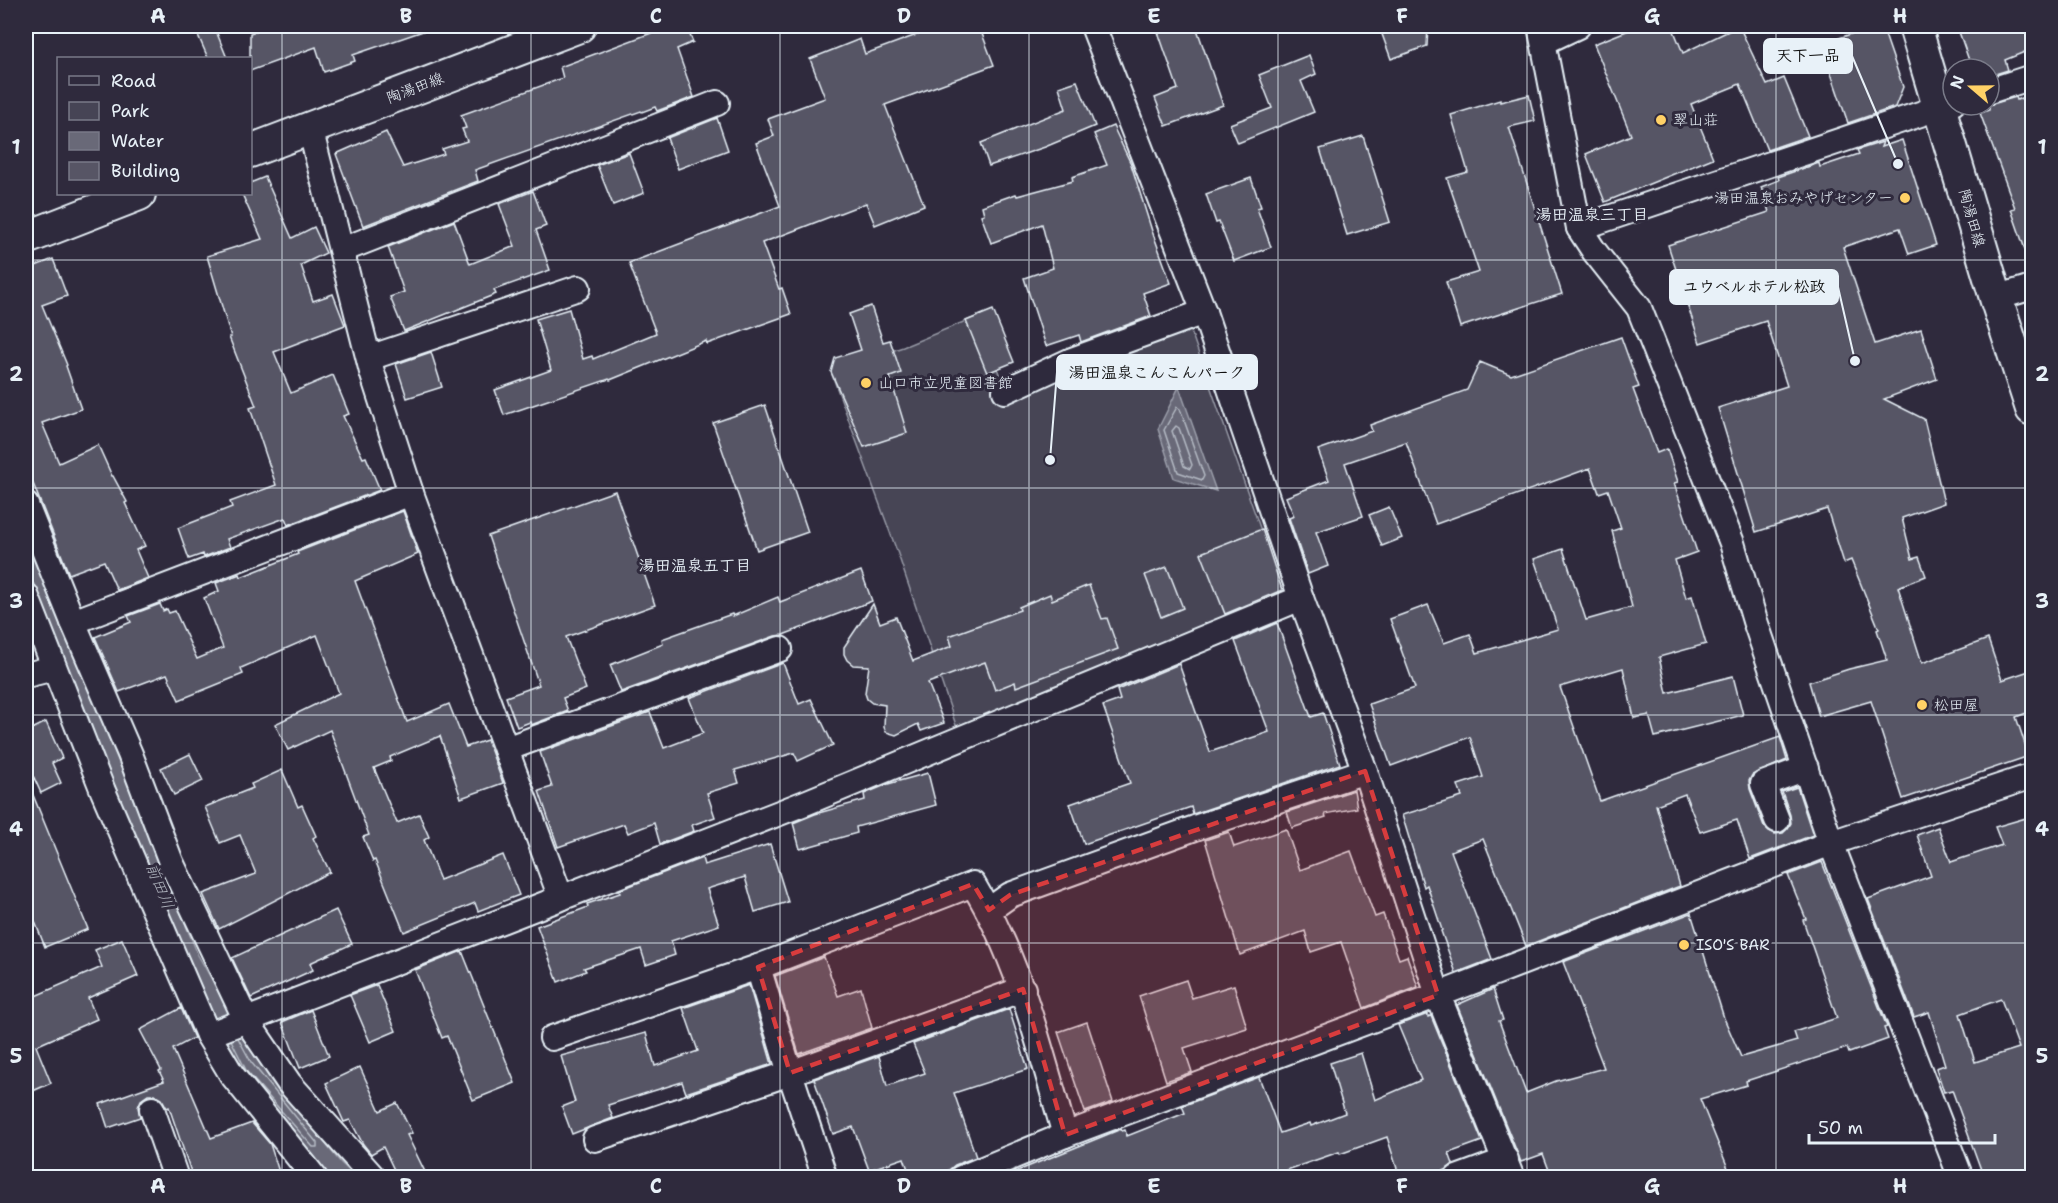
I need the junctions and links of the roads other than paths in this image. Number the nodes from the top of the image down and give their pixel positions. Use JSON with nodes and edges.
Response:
{"nodes":[{"id":1,"x":579,"y":26,"type":"edge"},
{"id":2,"x":1092,"y":26,"type":"edge"},
{"id":3,"x":1578,"y":26,"type":"edge"},
{"id":4,"x":1916,"y":26,"type":"edge"},
{"id":5,"x":1542,"y":34,"type":"edge"},
{"id":6,"x":2032,"y":77,"type":"edge"},
{"id":7,"x":2001,"y":87,"type":"edge"},
{"id":8,"x":1941,"y":92,"type":"edge"},
{"id":9,"x":717,"y":103,"type":"dead end"},
{"id":10,"x":1941,"y":107,"type":"edge"},
{"id":11,"x":1949,"y":117,"type":"edge"},
{"id":12,"x":310,"y":128,"type":"junction"},
{"id":13,"x":252,"y":150,"type":"edge"},
{"id":14,"x":136,"y":195,"type":"edge"},
{"id":15,"x":1579,"y":228,"type":"junction"},
{"id":16,"x":26,"y":238,"type":"edge"},
{"id":17,"x":342,"y":250,"type":"junction"},
{"id":18,"x":2032,"y":287,"type":"edge"},
{"id":19,"x":578,"y":288,"type":"dead end"},
{"id":20,"x":1996,"y":298,"type":"junction"},
{"id":21,"x":1204,"y":312,"type":"junction"},
{"id":22,"x":369,"y":358,"type":"junction"},
{"id":23,"x":1005,"y":391,"type":"dead end"},
{"id":24,"x":2032,"y":409,"type":"edge"},
{"id":25,"x":411,"y":493,"type":"junction"},
{"id":26,"x":26,"y":505,"type":"edge"},
{"id":27,"x":26,"y":596,"type":"edge"},
{"id":28,"x":1301,"y":598,"type":"junction"},
{"id":29,"x":73,"y":622,"type":"junction"},
{"id":30,"x":780,"y":649,"type":"dead end"},
{"id":31,"x":54,"y":668,"type":"junction"},
{"id":32,"x":26,"y":675,"type":"edge"},
{"id":33,"x":506,"y":749,"type":"junction"},
{"id":34,"x":1806,"y":768,"type":"junction"},
{"id":35,"x":1365,"y":771,"type":"junction"},
{"id":36,"x":2032,"y":776,"type":"edge"},
{"id":37,"x":1777,"y":820,"type":"dead end"},
{"id":38,"x":1831,"y":843,"type":"junction"},
{"id":39,"x":561,"y":898,"type":"junction"},
{"id":40,"x":989,"y":910,"type":"junction"},
{"id":41,"x":758,"y":967,"type":"junction"},
{"id":42,"x":1023,"y":989,"type":"junction"},
{"id":43,"x":1438,"y":995,"type":"junction"},
{"id":44,"x":245,"y":1020,"type":"junction"},
{"id":45,"x":209,"y":1034,"type":"junction"},
{"id":46,"x":552,"y":1038,"type":"dead end"},
{"id":47,"x":790,"y":1073,"type":"junction"},
{"id":48,"x":152,"y":1109,"type":"dead end"},
{"id":49,"x":1065,"y":1135,"type":"junction"},
{"id":50,"x":595,"y":1139,"type":"dead end"},
{"id":51,"x":1509,"y":1169,"type":"edge"},
{"id":52,"x":177,"y":1178,"type":"edge"},
{"id":53,"x":315,"y":1178,"type":"edge"},
{"id":54,"x":374,"y":1178,"type":"edge"},
{"id":55,"x":825,"y":1178,"type":"edge"},
{"id":56,"x":961,"y":1178,"type":"edge"},
{"id":57,"x":1457,"y":1178,"type":"edge"},
{"id":58,"x":1961,"y":1178,"type":"edge"}],
"edges":[{"from":1,"to":12,"type":"main road","name":"陶湯田線"},
{"from":2,"to":21,"type":"street"},
{"from":3,"to":5,"type":"street"},
{"from":4,"to":8,"type":"main road","name":"陶湯田線"},
{"from":5,"to":15,"type":"street"},
{"from":6,"to":7,"type":"street"},
{"from":9,"to":17,"type":"street"},
{"from":10,"to":15,"type":"street"},
{"from":11,"to":20,"type":"main road","name":"陶湯田線"},
{"from":12,"to":13,"type":"main road","name":"陶湯田線"},
{"from":12,"to":17,"type":"street"},
{"from":14,"to":16,"type":"main road"},
{"from":15,"to":34,"type":"street"},
{"from":17,"to":22,"type":"street"},
{"from":18,"to":20,"type":"street"},
{"from":19,"to":22,"type":"street"},
{"from":20,"to":24,"type":"main road","name":"陶湯田線"},
{"from":21,"to":23,"type":"street"},
{"from":21,"to":28,"type":"street"},
{"from":22,"to":25,"type":"street"},
{"from":25,"to":29,"type":"street"},
{"from":25,"to":33,"type":"street"},
{"from":26,"to":29,"type":"street"},
{"from":27,"to":31,"type":"street"},
{"from":28,"to":35,"type":"street"},
{"from":28,"to":39,"type":"street"},
{"from":29,"to":44,"type":"street"},
{"from":30,"to":33,"type":"street"},
{"from":31,"to":32,"type":"street"},
{"from":31,"to":45,"type":"street"},
{"from":33,"to":39,"type":"street"},
{"from":34,"to":37,"type":"street"},
{"from":34,"to":38,"type":"street"},
{"from":35,"to":40,"type":"street"},
{"from":35,"to":43,"type":"street"},
{"from":36,"to":38,"type":"street"},
{"from":38,"to":43,"type":"street"},
{"from":38,"to":58,"type":"street"},
{"from":39,"to":44,"type":"street"},
{"from":40,"to":41,"type":"street"},
{"from":40,"to":42,"type":"street"},
{"from":41,"to":46,"type":"street"},
{"from":41,"to":47,"type":"street"},
{"from":42,"to":47,"type":"street"},
{"from":42,"to":49,"type":"street"},
{"from":43,"to":49,"type":"street"},
{"from":43,"to":51,"type":"street"},
{"from":44,"to":45,"type":"street"},
{"from":44,"to":54,"type":"street"},
{"from":45,"to":53,"type":"street"},
{"from":47,"to":50,"type":"street"},
{"from":47,"to":55,"type":"street"},
{"from":48,"to":52,"type":"street"},
{"from":49,"to":56,"type":"street"},
{"from":51,"to":57,"type":"street"}]}
